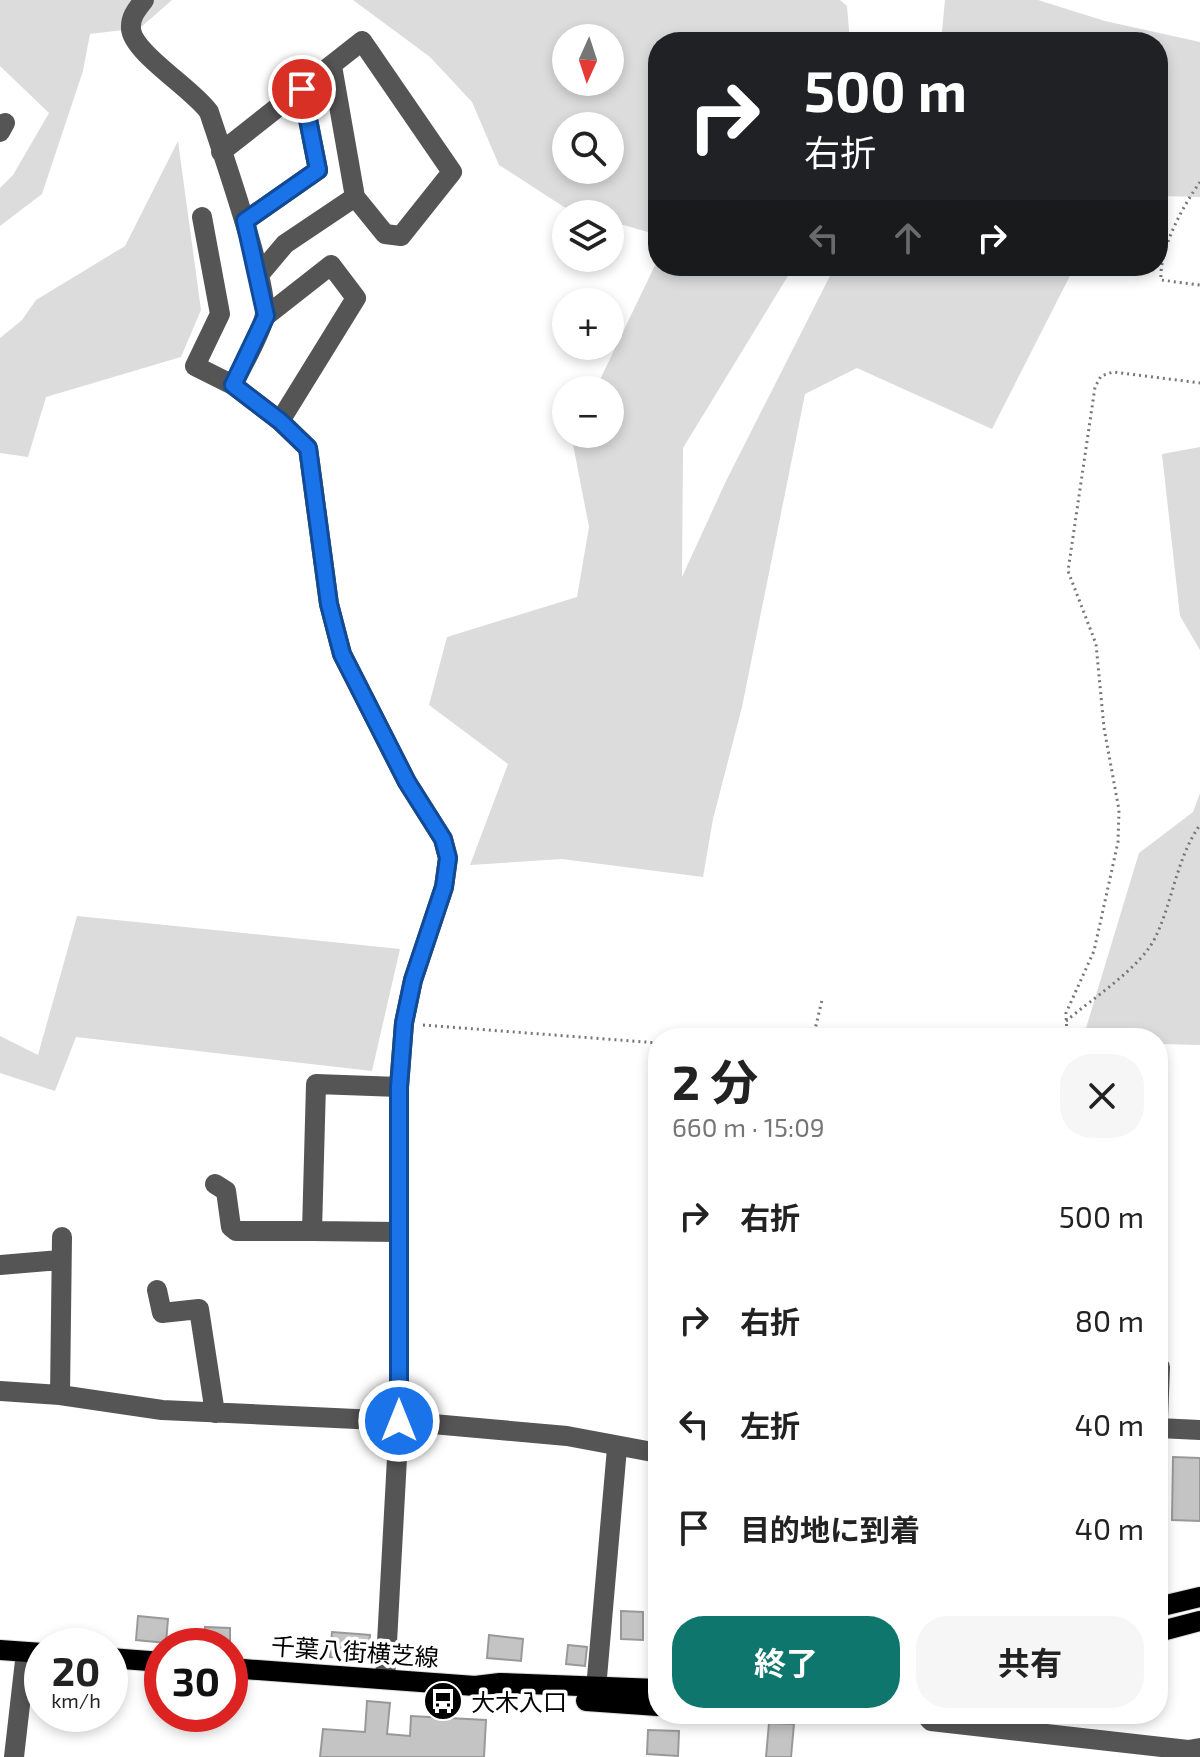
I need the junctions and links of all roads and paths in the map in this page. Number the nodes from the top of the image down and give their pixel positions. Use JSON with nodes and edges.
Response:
{"nodes":[{"id":1,"x":144,"y":0,"type":"edge"},
{"id":2,"x":332,"y":66,"type":"junction"},
{"id":3,"x":302,"y":89,"type":"junction"},
{"id":4,"x":221,"y":152,"type":"junction"},
{"id":5,"x":1200,"y":182,"type":"edge"},
{"id":6,"x":355,"y":197,"type":"junction"},
{"id":7,"x":202,"y":217,"type":"dead end"},
{"id":8,"x":245,"y":221,"type":"junction"},
{"id":9,"x":1168,"y":247,"type":"edge"},
{"id":10,"x":258,"y":276,"type":"junction"},
{"id":11,"x":1161,"y":276,"type":"edge"},
{"id":12,"x":1200,"y":285,"type":"edge"},
{"id":13,"x":266,"y":316,"type":"junction"},
{"id":14,"x":1200,"y":383,"type":"edge"},
{"id":15,"x":233,"y":385,"type":"junction"},
{"id":16,"x":280,"y":421,"type":"junction"},
{"id":17,"x":1200,"y":825,"type":"edge"},
{"id":18,"x":822,"y":1000,"type":"dead end"},
{"id":19,"x":1066,"y":1021,"type":"junction"},
{"id":20,"x":404,"y":1023,"type":"junction"},
{"id":21,"x":815,"y":1028,"type":"edge"},
{"id":22,"x":1066,"y":1028,"type":"edge"},
{"id":23,"x":648,"y":1042,"type":"edge"},
{"id":24,"x":399,"y":1087,"type":"junction"},
{"id":25,"x":215,"y":1184,"type":"dead end"},
{"id":26,"x":312,"y":1231,"type":"junction"},
{"id":27,"x":399,"y":1232,"type":"junction"},
{"id":28,"x":62,"y":1237,"type":"dead end"},
{"id":29,"x":60,"y":1260,"type":"junction"},
{"id":30,"x":0,"y":1265,"type":"edge"},
{"id":31,"x":157,"y":1290,"type":"dead end"},
{"id":32,"x":0,"y":1391,"type":"edge"},
{"id":33,"x":60,"y":1395,"type":"junction"},
{"id":34,"x":215,"y":1413,"type":"junction"},
{"id":35,"x":399,"y":1421,"type":"junction"},
{"id":36,"x":1168,"y":1428,"type":"edge"},
{"id":37,"x":1200,"y":1430,"type":"edge"},
{"id":38,"x":617,"y":1448,"type":"junction"},
{"id":39,"x":648,"y":1452,"type":"edge"},
{"id":40,"x":1200,"y":1597,"type":"edge"},
{"id":41,"x":1168,"y":1605,"type":"edge"},
{"id":42,"x":1200,"y":1621,"type":"edge"},
{"id":43,"x":1168,"y":1629,"type":"edge"},
{"id":44,"x":0,"y":1650,"type":"edge"},
{"id":45,"x":24,"y":1651,"type":"edge"},
{"id":46,"x":248,"y":1669,"type":"edge"},
{"id":47,"x":385,"y":1679,"type":"junction"},
{"id":48,"x":475,"y":1686,"type":"junction"},
{"id":49,"x":596,"y":1689,"type":"junction"},
{"id":50,"x":648,"y":1689,"type":"edge"},
{"id":51,"x":24,"y":1704,"type":"edge"},
{"id":52,"x":648,"y":1705,"type":"edge"},
{"id":53,"x":958,"y":1724,"type":"edge"},
{"id":54,"x":1200,"y":1748,"type":"edge"},
{"id":55,"x":14,"y":1757,"type":"edge"}],
"edges":[{"from":1,"to":4,"type":"street"},
{"from":2,"to":3,"type":"street"},
{"from":2,"to":6,"type":"street"},
{"from":2,"to":6,"type":"street"},
{"from":3,"to":4,"type":"street"},
{"from":3,"to":8,"type":"street"},
{"from":4,"to":8,"type":"street"},
{"from":5,"to":9,"type":"path"},
{"from":6,"to":10,"type":"street"},
{"from":7,"to":15,"type":"street"},
{"from":8,"to":10,"type":"street"},
{"from":10,"to":13,"type":"street"},
{"from":11,"to":12,"type":"path"},
{"from":13,"to":15,"type":"street"},
{"from":13,"to":16,"type":"street"},
{"from":14,"to":19,"type":"path"},
{"from":15,"to":16,"type":"street"},
{"from":16,"to":20,"type":"street"},
{"from":17,"to":19,"type":"path"},
{"from":18,"to":21,"type":"path"},
{"from":19,"to":22,"type":"path"},
{"from":20,"to":23,"type":"path"},
{"from":20,"to":24,"type":"street"},
{"from":24,"to":26,"type":"street"},
{"from":24,"to":27,"type":"street"},
{"from":25,"to":26,"type":"street"},
{"from":26,"to":27,"type":"street"},
{"from":27,"to":35,"type":"street"},
{"from":28,"to":29,"type":"street"},
{"from":29,"to":30,"type":"street"},
{"from":29,"to":33,"type":"street"},
{"from":31,"to":34,"type":"street"},
{"from":32,"to":33,"type":"street"},
{"from":33,"to":34,"type":"street"},
{"from":34,"to":35,"type":"street"},
{"from":35,"to":38,"type":"street"},
{"from":35,"to":47,"type":"street"},
{"from":36,"to":37,"type":"street"},
{"from":38,"to":39,"type":"street"},
{"from":38,"to":49,"type":"street"},
{"from":40,"to":41,"type":"main road"},
{"from":42,"to":43,"type":"main road"},
{"from":44,"to":45,"type":"main road"},
{"from":46,"to":47,"type":"main road","name":"千葉八街横芝線"},
{"from":47,"to":48,"type":"main road","name":"千葉八街横芝線"},
{"from":48,"to":49,"type":"main road"},
{"from":48,"to":52,"type":"main road"},
{"from":49,"to":50,"type":"main road"},
{"from":51,"to":55,"type":"street"},
{"from":53,"to":54,"type":"street"}]}
